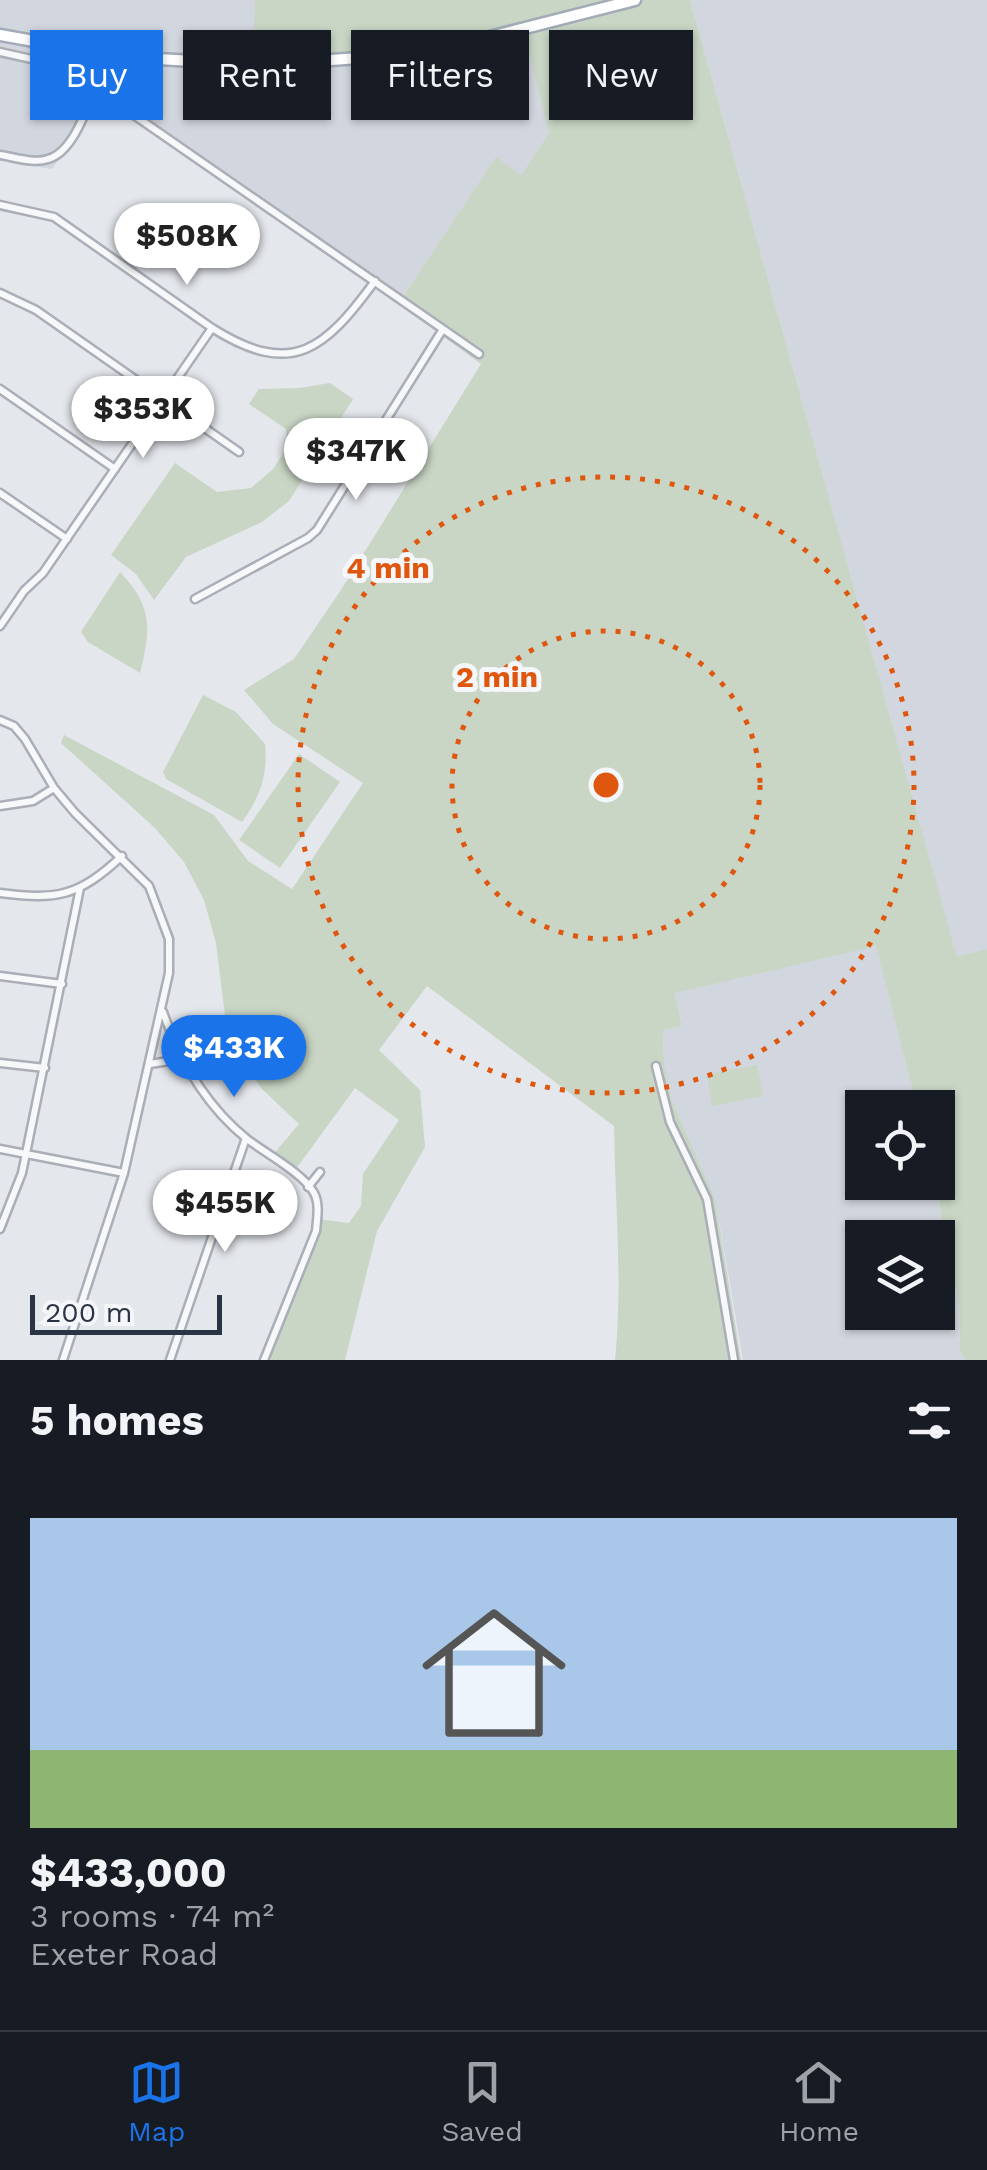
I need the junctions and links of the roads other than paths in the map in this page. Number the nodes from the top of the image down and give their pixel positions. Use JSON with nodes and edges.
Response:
{"nodes":[{"id":1,"x":636,"y":0,"type":"edge"},
{"id":2,"x":0,"y":34,"type":"edge"},
{"id":3,"x":30,"y":40,"type":"edge"},
{"id":4,"x":0,"y":52,"type":"edge"},
{"id":5,"x":30,"y":59,"type":"edge"},
{"id":6,"x":163,"y":59,"type":"edge"},
{"id":7,"x":82,"y":120,"type":"edge"},
{"id":8,"x":140,"y":120,"type":"edge"},
{"id":9,"x":0,"y":155,"type":"edge"},
{"id":10,"x":0,"y":204,"type":"edge"},
{"id":11,"x":374,"y":281,"type":"junction"},
{"id":12,"x":0,"y":293,"type":"edge"},
{"id":13,"x":212,"y":328,"type":"junction"},
{"id":14,"x":444,"y":329,"type":"junction"},
{"id":15,"x":479,"y":354,"type":"dead end"},
{"id":16,"x":0,"y":389,"type":"edge"},
{"id":17,"x":163,"y":398,"type":"junction"},
{"id":18,"x":239,"y":452,"type":"dead end"},
{"id":19,"x":116,"y":469,"type":"junction"},
{"id":20,"x":0,"y":493,"type":"edge"},
{"id":21,"x":67,"y":539,"type":"junction"},
{"id":22,"x":194,"y":600,"type":"dead end"},
{"id":23,"x":0,"y":626,"type":"edge"},
{"id":24,"x":0,"y":720,"type":"edge"},
{"id":25,"x":54,"y":788,"type":"junction"},
{"id":26,"x":0,"y":806,"type":"edge"},
{"id":27,"x":122,"y":856,"type":"junction"},
{"id":28,"x":80,"y":888,"type":"junction"},
{"id":29,"x":0,"y":892,"type":"edge"},
{"id":30,"x":0,"y":976,"type":"edge"},
{"id":31,"x":62,"y":984,"type":"junction"},
{"id":32,"x":162,"y":1009,"type":"junction"},
{"id":33,"x":181,"y":1059,"type":"junction"},
{"id":34,"x":0,"y":1063,"type":"edge"},
{"id":35,"x":149,"y":1064,"type":"junction"},
{"id":36,"x":656,"y":1066,"type":"dead end"},
{"id":37,"x":45,"y":1068,"type":"junction"},
{"id":38,"x":246,"y":1138,"type":"junction"},
{"id":39,"x":0,"y":1149,"type":"edge"},
{"id":40,"x":26,"y":1152,"type":"junction"},
{"id":41,"x":320,"y":1172,"type":"dead end"},
{"id":42,"x":124,"y":1173,"type":"junction"},
{"id":43,"x":308,"y":1187,"type":"junction"},
{"id":44,"x":0,"y":1229,"type":"edge"},
{"id":45,"x":63,"y":1360,"type":"edge"},
{"id":46,"x":170,"y":1360,"type":"edge"},
{"id":47,"x":264,"y":1360,"type":"edge"},
{"id":48,"x":734,"y":1360,"type":"edge"}],
"edges":[{"from":1,"to":6,"type":"main road"},
{"from":2,"to":3,"type":"main road"},
{"from":4,"to":5,"type":"street"},
{"from":7,"to":9,"type":"street"},
{"from":8,"to":11,"type":"street"},
{"from":10,"to":13,"type":"street"},
{"from":11,"to":13,"type":"street"},
{"from":11,"to":14,"type":"street"},
{"from":12,"to":17,"type":"street"},
{"from":13,"to":17,"type":"street"},
{"from":14,"to":15,"type":"street"},
{"from":14,"to":22,"type":"street"},
{"from":16,"to":19,"type":"street"},
{"from":17,"to":18,"type":"street"},
{"from":17,"to":19,"type":"street"},
{"from":19,"to":21,"type":"street"},
{"from":20,"to":21,"type":"street"},
{"from":21,"to":23,"type":"street"},
{"from":24,"to":25,"type":"street"},
{"from":25,"to":26,"type":"street"},
{"from":25,"to":27,"type":"street"},
{"from":27,"to":28,"type":"street"},
{"from":27,"to":32,"type":"street"},
{"from":28,"to":29,"type":"street"},
{"from":28,"to":31,"type":"street"},
{"from":30,"to":31,"type":"street"},
{"from":31,"to":37,"type":"street"},
{"from":32,"to":33,"type":"street"},
{"from":32,"to":35,"type":"street"},
{"from":33,"to":35,"type":"street"},
{"from":33,"to":38,"type":"street"},
{"from":34,"to":37,"type":"street"},
{"from":35,"to":42,"type":"street"},
{"from":36,"to":48,"type":"street"},
{"from":37,"to":40,"type":"street"},
{"from":38,"to":43,"type":"street"},
{"from":38,"to":46,"type":"street"},
{"from":39,"to":40,"type":"street"},
{"from":40,"to":42,"type":"street"},
{"from":40,"to":44,"type":"street"},
{"from":41,"to":43,"type":"street"},
{"from":42,"to":45,"type":"street"},
{"from":43,"to":47,"type":"street"}]}
